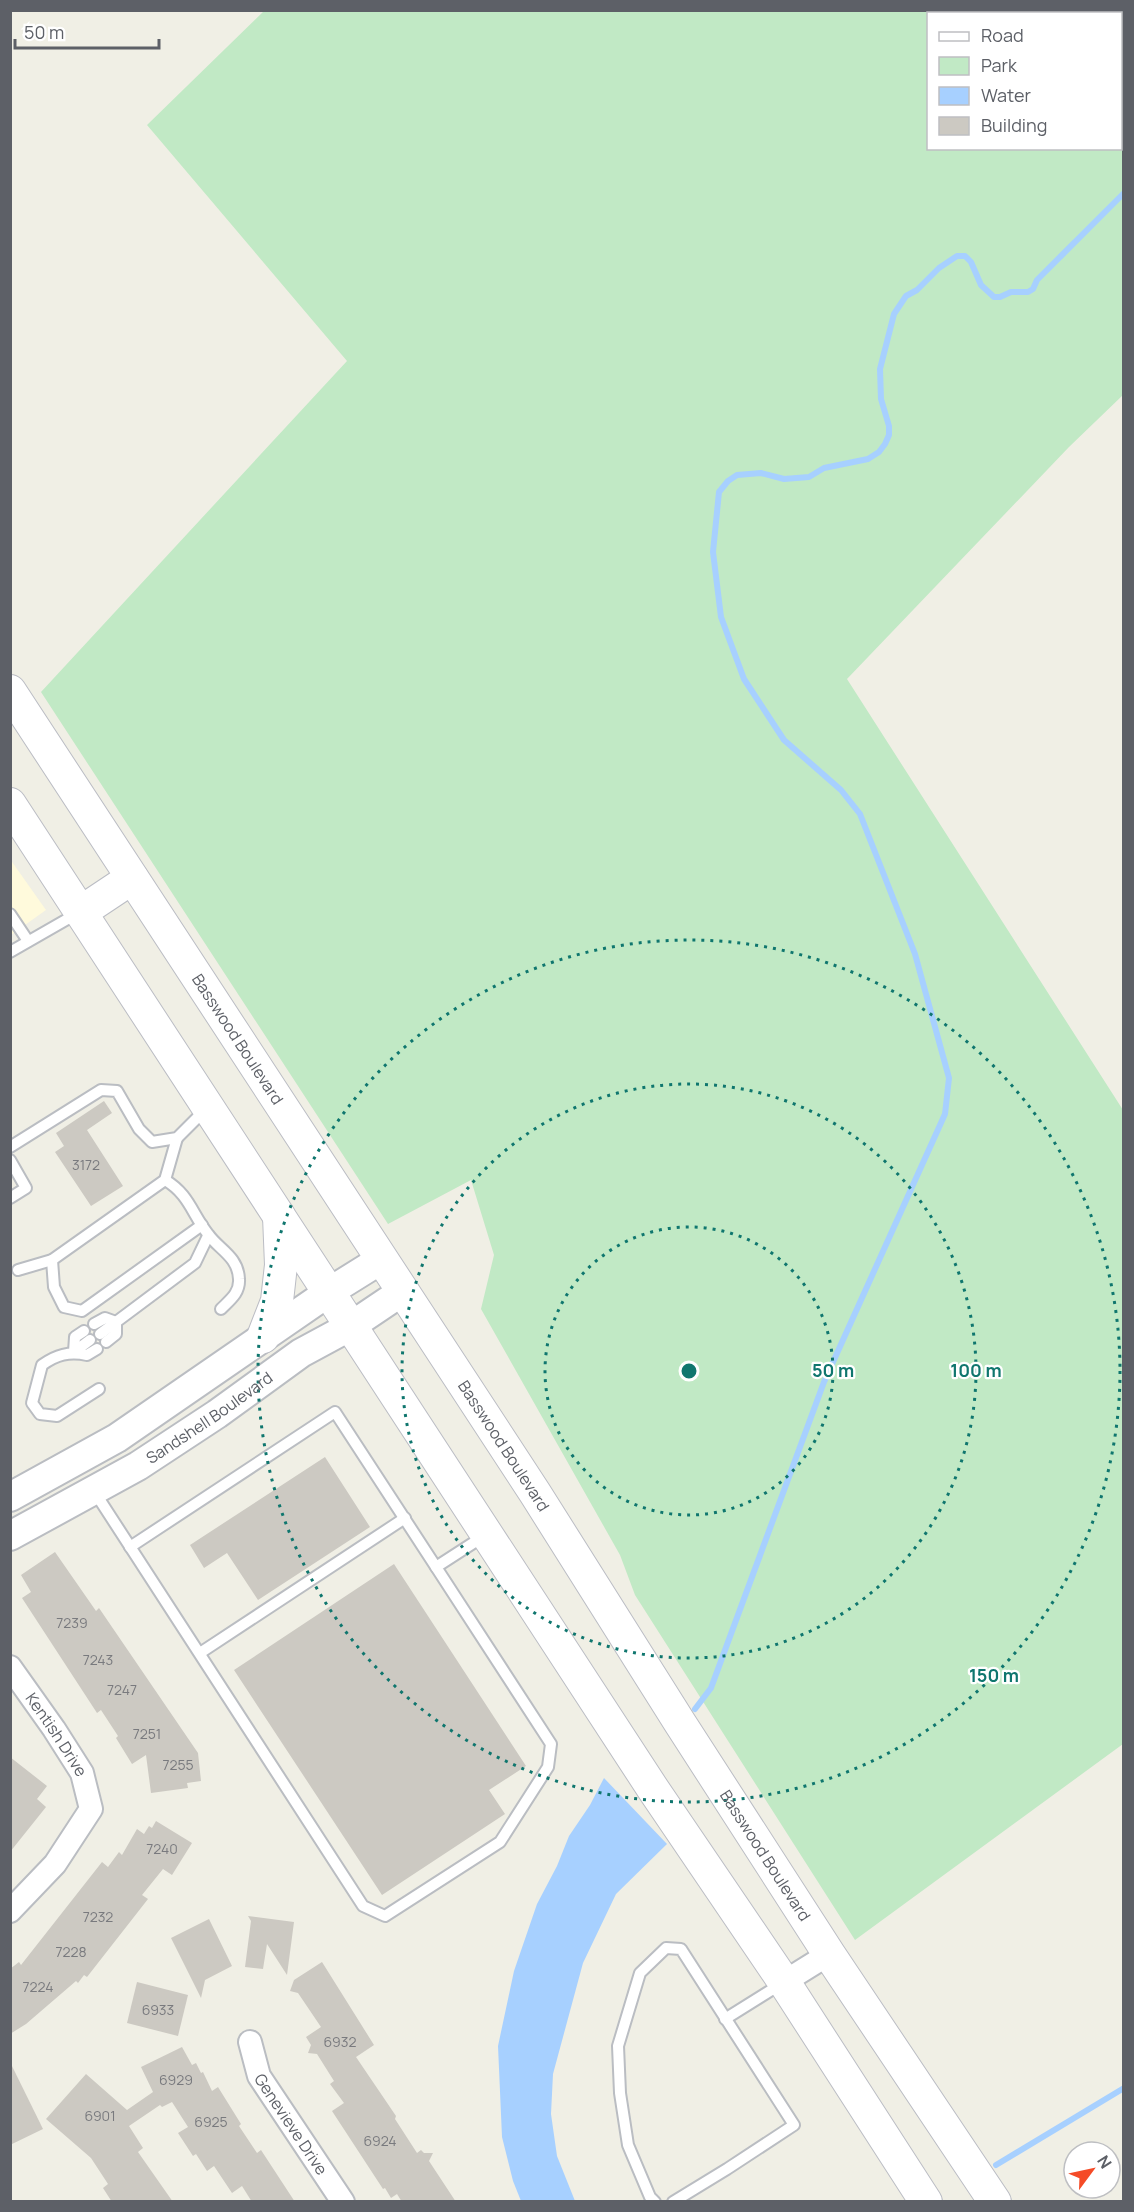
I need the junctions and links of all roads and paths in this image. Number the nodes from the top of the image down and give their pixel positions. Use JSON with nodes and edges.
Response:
{"nodes":[{"id":1,"x":10,"y":691,"type":"edge"},
{"id":2,"x":10,"y":804,"type":"edge"},
{"id":3,"x":132,"y":878,"type":"junction"},
{"id":4,"x":81,"y":912,"type":"junction"},
{"id":5,"x":12,"y":919,"type":"edge"},
{"id":6,"x":28,"y":941,"type":"junction"},
{"id":7,"x":10,"y":952,"type":"edge"},
{"id":8,"x":208,"y":1106,"type":"junction"},
{"id":9,"x":177,"y":1138,"type":"junction"},
{"id":10,"x":10,"y":1148,"type":"edge"},
{"id":11,"x":10,"y":1160,"type":"edge"},
{"id":12,"x":165,"y":1180,"type":"junction"},
{"id":13,"x":10,"y":1198,"type":"edge"},
{"id":14,"x":279,"y":1215,"type":"junction"},
{"id":15,"x":202,"y":1225,"type":"junction"},
{"id":16,"x":208,"y":1236,"type":"junction"},
{"id":17,"x":382,"y":1259,"type":"junction"},
{"id":18,"x":52,"y":1260,"type":"junction"},
{"id":19,"x":18,"y":1270,"type":"dead end"},
{"id":20,"x":403,"y":1291,"type":"junction"},
{"id":21,"x":329,"y":1292,"type":"junction"},
{"id":22,"x":221,"y":1309,"type":"dead end"},
{"id":23,"x":351,"y":1326,"type":"junction"},
{"id":24,"x":95,"y":1337,"type":"junction"},
{"id":25,"x":263,"y":1337,"type":"junction"},
{"id":26,"x":74,"y":1352,"type":"junction"},
{"id":27,"x":99,"y":1389,"type":"dead end"},
{"id":28,"x":94,"y":1491,"type":"junction"},
{"id":29,"x":10,"y":1497,"type":"edge"},
{"id":30,"x":405,"y":1518,"type":"junction"},
{"id":31,"x":487,"y":1534,"type":"junction"},
{"id":32,"x":10,"y":1536,"type":"edge"},
{"id":33,"x":130,"y":1547,"type":"junction"},
{"id":34,"x":436,"y":1567,"type":"junction"},
{"id":35,"x":200,"y":1653,"type":"junction"},
{"id":36,"x":10,"y":1667,"type":"edge"},
{"id":37,"x":10,"y":1911,"type":"edge"},
{"id":38,"x":829,"y":1954,"type":"junction"},
{"id":39,"x":784,"y":1982,"type":"junction"},
{"id":40,"x":725,"y":2019,"type":"junction"},
{"id":41,"x":250,"y":2042,"type":"dead end"},
{"id":42,"x":343,"y":2202,"type":"edge"},
{"id":43,"x":655,"y":2202,"type":"edge"},
{"id":44,"x":673,"y":2202,"type":"edge"},
{"id":45,"x":926,"y":2202,"type":"edge"},
{"id":46,"x":995,"y":2202,"type":"edge"}],
"edges":[{"from":1,"to":3,"type":"main road","name":"Basswood Boulevard"},
{"from":2,"to":4,"type":"main road"},
{"from":3,"to":4,"type":"main road"},
{"from":3,"to":17,"type":"main road","name":"Basswood Boulevard"},
{"from":4,"to":6,"type":"lane"},
{"from":4,"to":8,"type":"main road"},
{"from":5,"to":6,"type":"lane"},
{"from":6,"to":7,"type":"lane"},
{"from":8,"to":9,"type":"lane"},
{"from":8,"to":14,"type":"main road"},
{"from":9,"to":10,"type":"lane"},
{"from":9,"to":12,"type":"lane"},
{"from":11,"to":13,"type":"lane"},
{"from":12,"to":15,"type":"lane"},
{"from":12,"to":18,"type":"lane"},
{"from":14,"to":21,"type":"main road"},
{"from":14,"to":25,"type":"main road"},
{"from":15,"to":16,"type":"lane"},
{"from":15,"to":18,"type":"lane"},
{"from":16,"to":22,"type":"lane"},
{"from":16,"to":24,"type":"lane"},
{"from":17,"to":20,"type":"main road","name":"Basswood Boulevard"},
{"from":17,"to":21,"type":"street"},
{"from":18,"to":19,"type":"lane"},
{"from":20,"to":23,"type":"street","name":"Sandshell Boulevard"},
{"from":20,"to":38,"type":"main road","name":"Basswood Boulevard"},
{"from":21,"to":23,"type":"main road"},
{"from":21,"to":25,"type":"street"},
{"from":23,"to":28,"type":"street","name":"Sandshell Boulevard"},
{"from":23,"to":31,"type":"main road"},
{"from":24,"to":26,"type":"lane"},
{"from":24,"to":26,"type":"lane"},
{"from":25,"to":29,"type":"street"},
{"from":26,"to":27,"type":"lane"},
{"from":28,"to":32,"type":"street","name":"Sandshell Boulevard"},
{"from":28,"to":33,"type":"lane"},
{"from":30,"to":33,"type":"lane"},
{"from":30,"to":34,"type":"lane"},
{"from":30,"to":35,"type":"lane"},
{"from":31,"to":34,"type":"lane"},
{"from":31,"to":39,"type":"main road"},
{"from":33,"to":35,"type":"lane"},
{"from":34,"to":35,"type":"lane"},
{"from":36,"to":37,"type":"street","name":"Kentish Drive"},
{"from":38,"to":39,"type":"street"},
{"from":38,"to":46,"type":"main road","name":"Basswood Boulevard"},
{"from":39,"to":40,"type":"lane"},
{"from":39,"to":45,"type":"main road"},
{"from":40,"to":43,"type":"lane"},
{"from":40,"to":44,"type":"lane"},
{"from":41,"to":42,"type":"street","name":"Genevieve Drive"}]}
